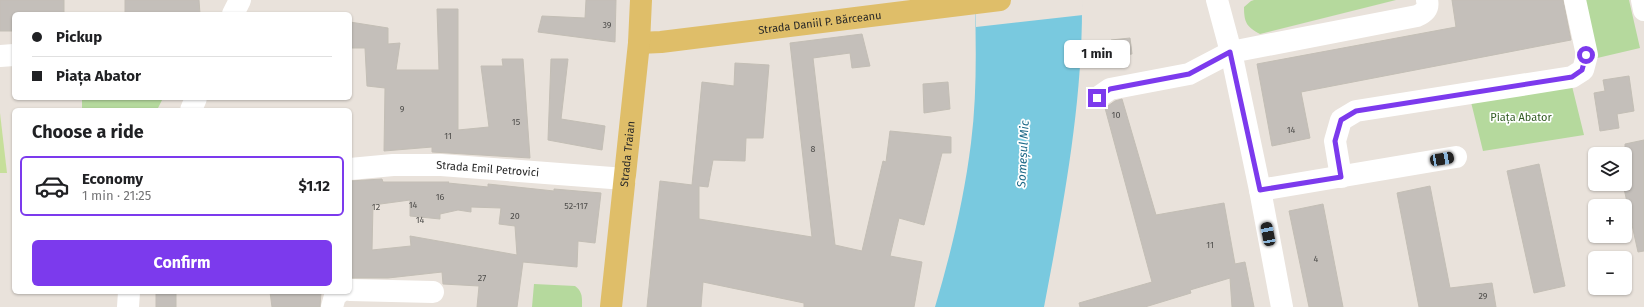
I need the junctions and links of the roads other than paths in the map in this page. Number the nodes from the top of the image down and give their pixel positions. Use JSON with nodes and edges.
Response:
{"nodes":[{"id":1,"x":240,"y":0,"type":"edge"},
{"id":2,"x":641,"y":0,"type":"edge"},
{"id":3,"x":1000,"y":0,"type":"edge"},
{"id":4,"x":1217,"y":0,"type":"edge"},
{"id":5,"x":1427,"y":0,"type":"edge"},
{"id":6,"x":1574,"y":0,"type":"edge"},
{"id":7,"x":1642,"y":0,"type":"edge"},
{"id":8,"x":1644,"y":10,"type":"edge"},
{"id":9,"x":234,"y":12,"type":"edge"},
{"id":10,"x":638,"y":43,"type":"junction"},
{"id":11,"x":1230,"y":52,"type":"junction"},
{"id":12,"x":12,"y":55,"type":"edge"},
{"id":13,"x":0,"y":56,"type":"edge"},
{"id":14,"x":1097,"y":98,"type":"dead end"},
{"id":15,"x":1456,"y":157,"type":"dead end"},
{"id":16,"x":352,"y":169,"type":"edge"},
{"id":17,"x":1341,"y":177,"type":"junction"},
{"id":18,"x":625,"y":179,"type":"junction"},
{"id":19,"x":1260,"y":190,"type":"junction"},
{"id":20,"x":352,"y":290,"type":"edge"},
{"id":21,"x":432,"y":292,"type":"dead end"},
{"id":22,"x":129,"y":294,"type":"edge"},
{"id":23,"x":338,"y":294,"type":"edge"},
{"id":24,"x":128,"y":307,"type":"edge"},
{"id":25,"x":332,"y":307,"type":"edge"},
{"id":26,"x":611,"y":307,"type":"edge"},
{"id":27,"x":1282,"y":307,"type":"edge"}],
"edges":[{"from":1,"to":9,"type":"street"},
{"from":2,"to":10,"type":"main road","name":"Strada Traian"},
{"from":3,"to":10,"type":"main road","name":"Strada Daniil P. Bărceanu"},
{"from":4,"to":11,"type":"street"},
{"from":5,"to":11,"type":"street"},
{"from":6,"to":17,"type":"street"},
{"from":7,"to":8,"type":"street"},
{"from":10,"to":18,"type":"main road","name":"Strada Traian"},
{"from":11,"to":14,"type":"street"},
{"from":11,"to":19,"type":"street"},
{"from":12,"to":13,"type":"street"},
{"from":15,"to":17,"type":"street"},
{"from":16,"to":18,"type":"street","name":"Strada Emil Petrovici"},
{"from":17,"to":19,"type":"street"},
{"from":18,"to":26,"type":"main road","name":"Strada Traian"},
{"from":19,"to":27,"type":"street"},
{"from":20,"to":21,"type":"street"},
{"from":22,"to":24,"type":"street"},
{"from":23,"to":25,"type":"street"}]}
